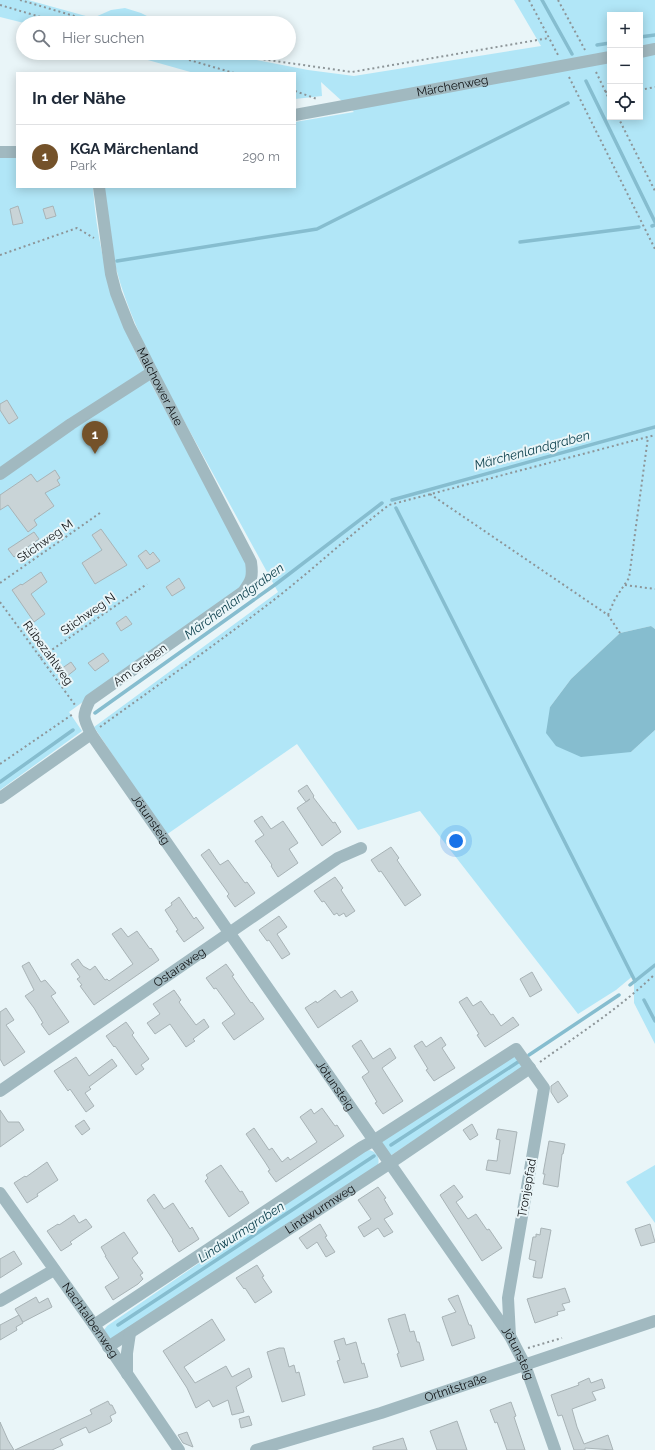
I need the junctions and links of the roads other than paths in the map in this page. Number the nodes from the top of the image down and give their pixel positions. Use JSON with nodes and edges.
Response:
{"nodes":[{"id":1,"x":655,"y":49,"type":"edge"},
{"id":2,"x":643,"y":51,"type":"edge"},
{"id":3,"x":607,"y":58,"type":"edge"},
{"id":4,"x":296,"y":115,"type":"edge"},
{"id":5,"x":0,"y":152,"type":"edge"},
{"id":6,"x":16,"y":152,"type":"edge"},
{"id":7,"x":99,"y":188,"type":"edge"},
{"id":8,"x":152,"y":372,"type":"junction"},
{"id":9,"x":0,"y":474,"type":"edge"},
{"id":10,"x":253,"y":575,"type":"joint"},
{"id":11,"x":91,"y":734,"type":"junction"},
{"id":12,"x":0,"y":798,"type":"edge"},
{"id":13,"x":361,"y":848,"type":"dead end"},
{"id":14,"x":230,"y":932,"type":"junction"},
{"id":15,"x":530,"y":1068,"type":"junction"},
{"id":16,"x":0,"y":1091,"type":"edge"},
{"id":17,"x":373,"y":1141,"type":"junction"},
{"id":18,"x":389,"y":1164,"type":"junction"},
{"id":19,"x":0,"y":1193,"type":"edge"},
{"id":20,"x":54,"y":1270,"type":"junction"},
{"id":21,"x":0,"y":1300,"type":"edge"},
{"id":22,"x":655,"y":1321,"type":"edge"},
{"id":23,"x":94,"y":1325,"type":"junction"},
{"id":24,"x":130,"y":1333,"type":"junction"},
{"id":25,"x":510,"y":1336,"type":"junction"},
{"id":26,"x":108,"y":1347,"type":"junction"},
{"id":27,"x":525,"y":1365,"type":"junction"},
{"id":28,"x":127,"y":1374,"type":"junction"},
{"id":29,"x":179,"y":1450,"type":"edge"},
{"id":30,"x":256,"y":1450,"type":"edge"},
{"id":31,"x":555,"y":1450,"type":"edge"}],
"edges":[{"from":1,"to":2,"type":"street"},
{"from":3,"to":4,"type":"street","name":"Märchenweg"},
{"from":5,"to":6,"type":"street"},
{"from":7,"to":8,"type":"street","name":"Malchower Aue"},
{"from":8,"to":9,"type":"street"},
{"from":8,"to":10,"type":"street","name":"Malchower Aue"},
{"from":10,"to":11,"type":"street","name":"Am Graben"},
{"from":11,"to":12,"type":"street"},
{"from":11,"to":14,"type":"street","name":"Jötunsteig"},
{"from":13,"to":14,"type":"street","name":"Ostaraweg"},
{"from":14,"to":16,"type":"street","name":"Ostaraweg"},
{"from":14,"to":17,"type":"street","name":"Jötunsteig"},
{"from":15,"to":17,"type":"street","name":"Tronjepfad"},
{"from":15,"to":18,"type":"street","name":"Lindwurmweg"},
{"from":15,"to":25,"type":"street","name":"Tronjepfad"},
{"from":17,"to":18,"type":"street","name":"Jötunsteig"},
{"from":17,"to":23,"type":"street"},
{"from":18,"to":24,"type":"street","name":"Lindwurmweg"},
{"from":18,"to":25,"type":"street","name":"Jötunsteig"},
{"from":19,"to":20,"type":"street","name":"Nachtalbenweg"},
{"from":20,"to":21,"type":"street"},
{"from":20,"to":23,"type":"street","name":"Nachtalbenweg"},
{"from":22,"to":27,"type":"street","name":"Ortnitstraße"},
{"from":23,"to":26,"type":"street","name":"Nachtalbenweg"},
{"from":24,"to":26,"type":"street","name":"Lindwurmweg"},
{"from":24,"to":28,"type":"street"},
{"from":25,"to":27,"type":"street","name":"Jötunsteig"},
{"from":26,"to":28,"type":"street","name":"Nachtalbenweg"},
{"from":27,"to":30,"type":"street","name":"Ortnitstraße"},
{"from":27,"to":31,"type":"street","name":"Jötunsteig"},
{"from":28,"to":29,"type":"street","name":"Nachtalbenweg"}]}
